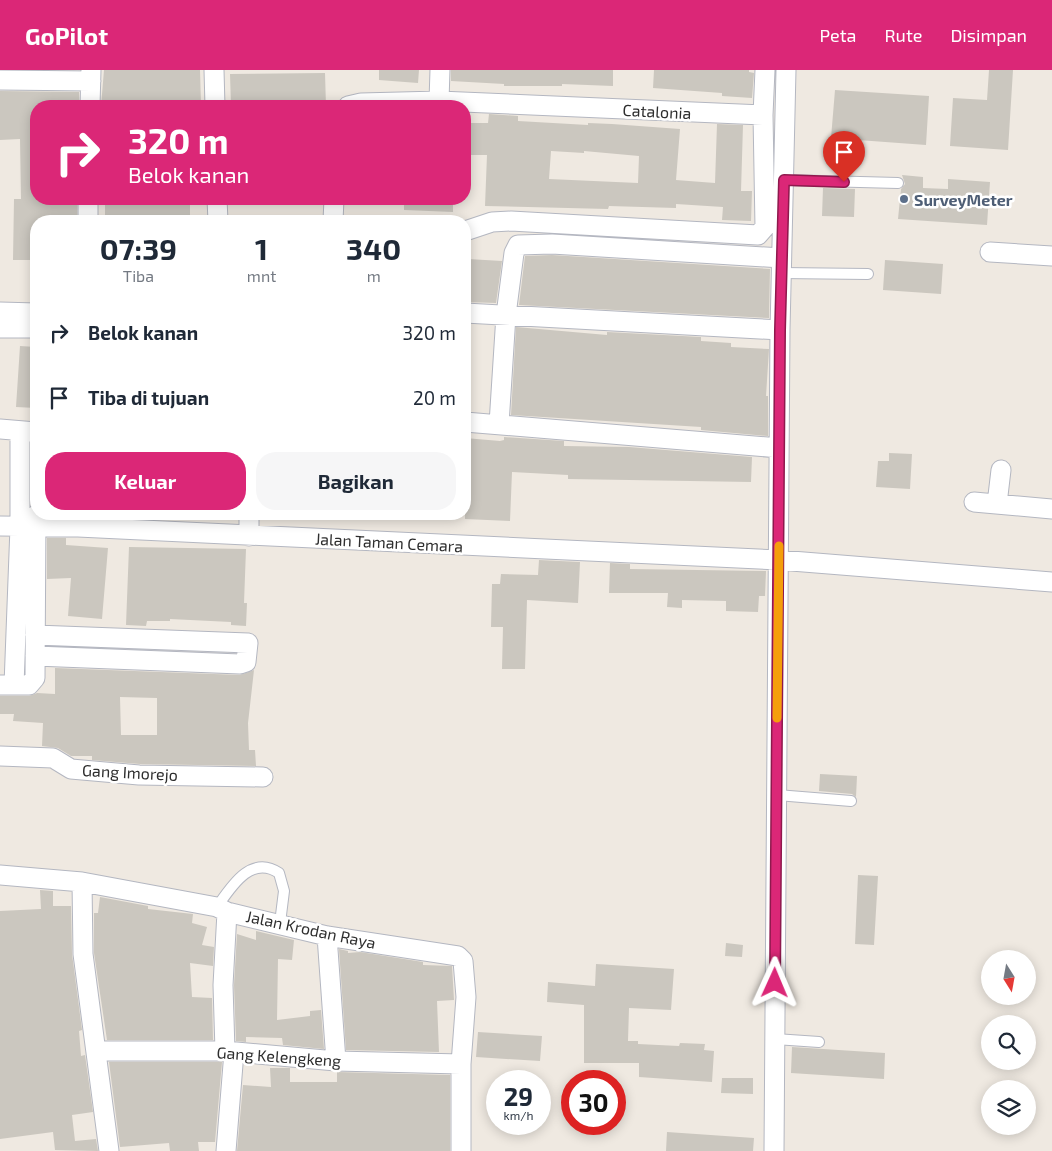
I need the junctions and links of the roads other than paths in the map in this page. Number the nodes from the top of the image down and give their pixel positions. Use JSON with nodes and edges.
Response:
{"nodes":[{"id":1,"x":214,"y":70,"type":"edge"},
{"id":2,"x":440,"y":70,"type":"edge"},
{"id":3,"x":766,"y":70,"type":"edge"},
{"id":4,"x":786,"y":70,"type":"edge"},
{"id":5,"x":91,"y":75,"type":"edge"},
{"id":6,"x":0,"y":80,"type":"edge"},
{"id":7,"x":90,"y":100,"type":"edge"},
{"id":8,"x":215,"y":100,"type":"edge"},
{"id":9,"x":439,"y":100,"type":"edge"},
{"id":10,"x":471,"y":102,"type":"edge"},
{"id":11,"x":763,"y":115,"type":"junction"},
{"id":12,"x":784,"y":180,"type":"junction"},
{"id":13,"x":898,"y":183,"type":"dead end"},
{"id":14,"x":471,"y":229,"type":"edge"},
{"id":15,"x":990,"y":252,"type":"dead end"},
{"id":16,"x":1052,"y":256,"type":"edge"},
{"id":17,"x":781,"y":266,"type":"junction"},
{"id":18,"x":868,"y":274,"type":"dead end"},
{"id":19,"x":0,"y":312,"type":"edge"},
{"id":20,"x":30,"y":313,"type":"edge"},
{"id":21,"x":471,"y":313,"type":"edge"},
{"id":22,"x":506,"y":315,"type":"junction"},
{"id":23,"x":0,"y":328,"type":"edge"},
{"id":24,"x":30,"y":328,"type":"edge"},
{"id":25,"x":780,"y":330,"type":"junction"},
{"id":26,"x":0,"y":341,"type":"edge"},
{"id":27,"x":30,"y":341,"type":"edge"},
{"id":28,"x":471,"y":422,"type":"edge"},
{"id":29,"x":499,"y":424,"type":"junction"},
{"id":30,"x":0,"y":430,"type":"edge"},
{"id":31,"x":28,"y":431,"type":"edge"},
{"id":32,"x":780,"y":448,"type":"junction"},
{"id":33,"x":1001,"y":470,"type":"dead end"},
{"id":34,"x":30,"y":492,"type":"edge"},
{"id":35,"x":974,"y":502,"type":"dead end"},
{"id":36,"x":997,"y":504,"type":"junction"},
{"id":37,"x":1052,"y":510,"type":"edge"},
{"id":38,"x":249,"y":520,"type":"edge"},
{"id":39,"x":31,"y":522,"type":"edge"},
{"id":40,"x":0,"y":526,"type":"edge"},
{"id":41,"x":249,"y":536,"type":"junction"},
{"id":42,"x":779,"y":560,"type":"junction"},
{"id":43,"x":1052,"y":582,"type":"edge"},
{"id":44,"x":8,"y":608,"type":"edge"},
{"id":45,"x":36,"y":610,"type":"junction"},
{"id":46,"x":35,"y":634,"type":"junction"},
{"id":47,"x":104,"y":637,"type":"junction"},
{"id":48,"x":167,"y":640,"type":"junction"},
{"id":49,"x":35,"y":656,"type":"junction"},
{"id":50,"x":103,"y":659,"type":"junction"},
{"id":51,"x":165,"y":662,"type":"junction"},
{"id":52,"x":7,"y":685,"type":"edge"},
{"id":53,"x":0,"y":756,"type":"edge"},
{"id":54,"x":263,"y":777,"type":"dead end"},
{"id":55,"x":777,"y":795,"type":"junction"},
{"id":56,"x":850,"y":801,"type":"dead end"},
{"id":57,"x":0,"y":875,"type":"edge"},
{"id":58,"x":82,"y":882,"type":"junction"},
{"id":59,"x":222,"y":909,"type":"junction"},
{"id":60,"x":280,"y":923,"type":"junction"},
{"id":61,"x":327,"y":936,"type":"junction"},
{"id":62,"x":775,"y":1039,"type":"junction"},
{"id":63,"x":818,"y":1042,"type":"dead end"},
{"id":64,"x":96,"y":1051,"type":"junction"},
{"id":65,"x":230,"y":1052,"type":"junction"},
{"id":66,"x":336,"y":1061,"type":"junction"},
{"id":67,"x":461,"y":1064,"type":"junction"},
{"id":68,"x":108,"y":1151,"type":"edge"},
{"id":69,"x":226,"y":1151,"type":"edge"},
{"id":70,"x":461,"y":1151,"type":"edge"},
{"id":71,"x":774,"y":1151,"type":"edge"}],
"edges":[{"from":1,"to":8,"type":"street"},
{"from":2,"to":9,"type":"street"},
{"from":3,"to":11,"type":"street"},
{"from":4,"to":12,"type":"street"},
{"from":5,"to":6,"type":"street"},
{"from":5,"to":7,"type":"street"},
{"from":10,"to":11,"type":"street","name":"Catalonia"},
{"from":11,"to":14,"type":"street"},
{"from":12,"to":13,"type":"lane"},
{"from":12,"to":17,"type":"street"},
{"from":15,"to":16,"type":"street"},
{"from":17,"to":18,"type":"lane"},
{"from":17,"to":22,"type":"street"},
{"from":17,"to":25,"type":"street"},
{"from":19,"to":20,"type":"street"},
{"from":21,"to":22,"type":"street"},
{"from":22,"to":25,"type":"street"},
{"from":22,"to":29,"type":"street"},
{"from":23,"to":24,"type":"street"},
{"from":25,"to":32,"type":"street"},
{"from":26,"to":27,"type":"street"},
{"from":28,"to":29,"type":"street"},
{"from":29,"to":32,"type":"street"},
{"from":30,"to":31,"type":"street"},
{"from":31,"to":34,"type":"street"},
{"from":32,"to":42,"type":"street"},
{"from":33,"to":36,"type":"street"},
{"from":35,"to":36,"type":"street"},
{"from":36,"to":37,"type":"street"},
{"from":38,"to":41,"type":"street"},
{"from":39,"to":40,"type":"street","name":"Jalan Taman Cemara"},
{"from":39,"to":41,"type":"street","name":"Jalan Taman Cemara"},
{"from":39,"to":44,"type":"street"},
{"from":39,"to":45,"type":"street"},
{"from":41,"to":42,"type":"street","name":"Jalan Taman Cemara"},
{"from":42,"to":43,"type":"street","name":"Jalan Taman Cemara"},
{"from":42,"to":55,"type":"street"},
{"from":44,"to":45,"type":"street"},
{"from":44,"to":52,"type":"street"},
{"from":45,"to":46,"type":"street"},
{"from":46,"to":47,"type":"street"},
{"from":46,"to":49,"type":"street"},
{"from":47,"to":48,"type":"street"},
{"from":47,"to":50,"type":"street"},
{"from":48,"to":51,"type":"street"},
{"from":48,"to":51,"type":"street"},
{"from":49,"to":50,"type":"street"},
{"from":49,"to":52,"type":"street"},
{"from":50,"to":51,"type":"street"},
{"from":53,"to":54,"type":"street","name":"Gang Imorejo"},
{"from":55,"to":56,"type":"lane"},
{"from":55,"to":62,"type":"street"},
{"from":57,"to":58,"type":"street","name":"Jalan Krodan Raya"},
{"from":58,"to":59,"type":"street","name":"Jalan Krodan Raya"},
{"from":58,"to":64,"type":"street"},
{"from":59,"to":60,"type":"street","name":"Jalan Krodan Raya"},
{"from":59,"to":60,"type":"lane"},
{"from":59,"to":65,"type":"street"},
{"from":60,"to":61,"type":"street","name":"Jalan Krodan Raya"},
{"from":61,"to":66,"type":"street"},
{"from":61,"to":67,"type":"street","name":"Jalan Krodan Raya"},
{"from":62,"to":63,"type":"lane"},
{"from":62,"to":71,"type":"street"},
{"from":64,"to":65,"type":"street","name":"Gang Kelengkeng"},
{"from":64,"to":68,"type":"street"},
{"from":65,"to":66,"type":"street","name":"Gang Kelengkeng"},
{"from":65,"to":69,"type":"street"},
{"from":66,"to":67,"type":"street","name":"Gang Kelengkeng"},
{"from":67,"to":70,"type":"street","name":"Jalan Krodan Raya"}]}
